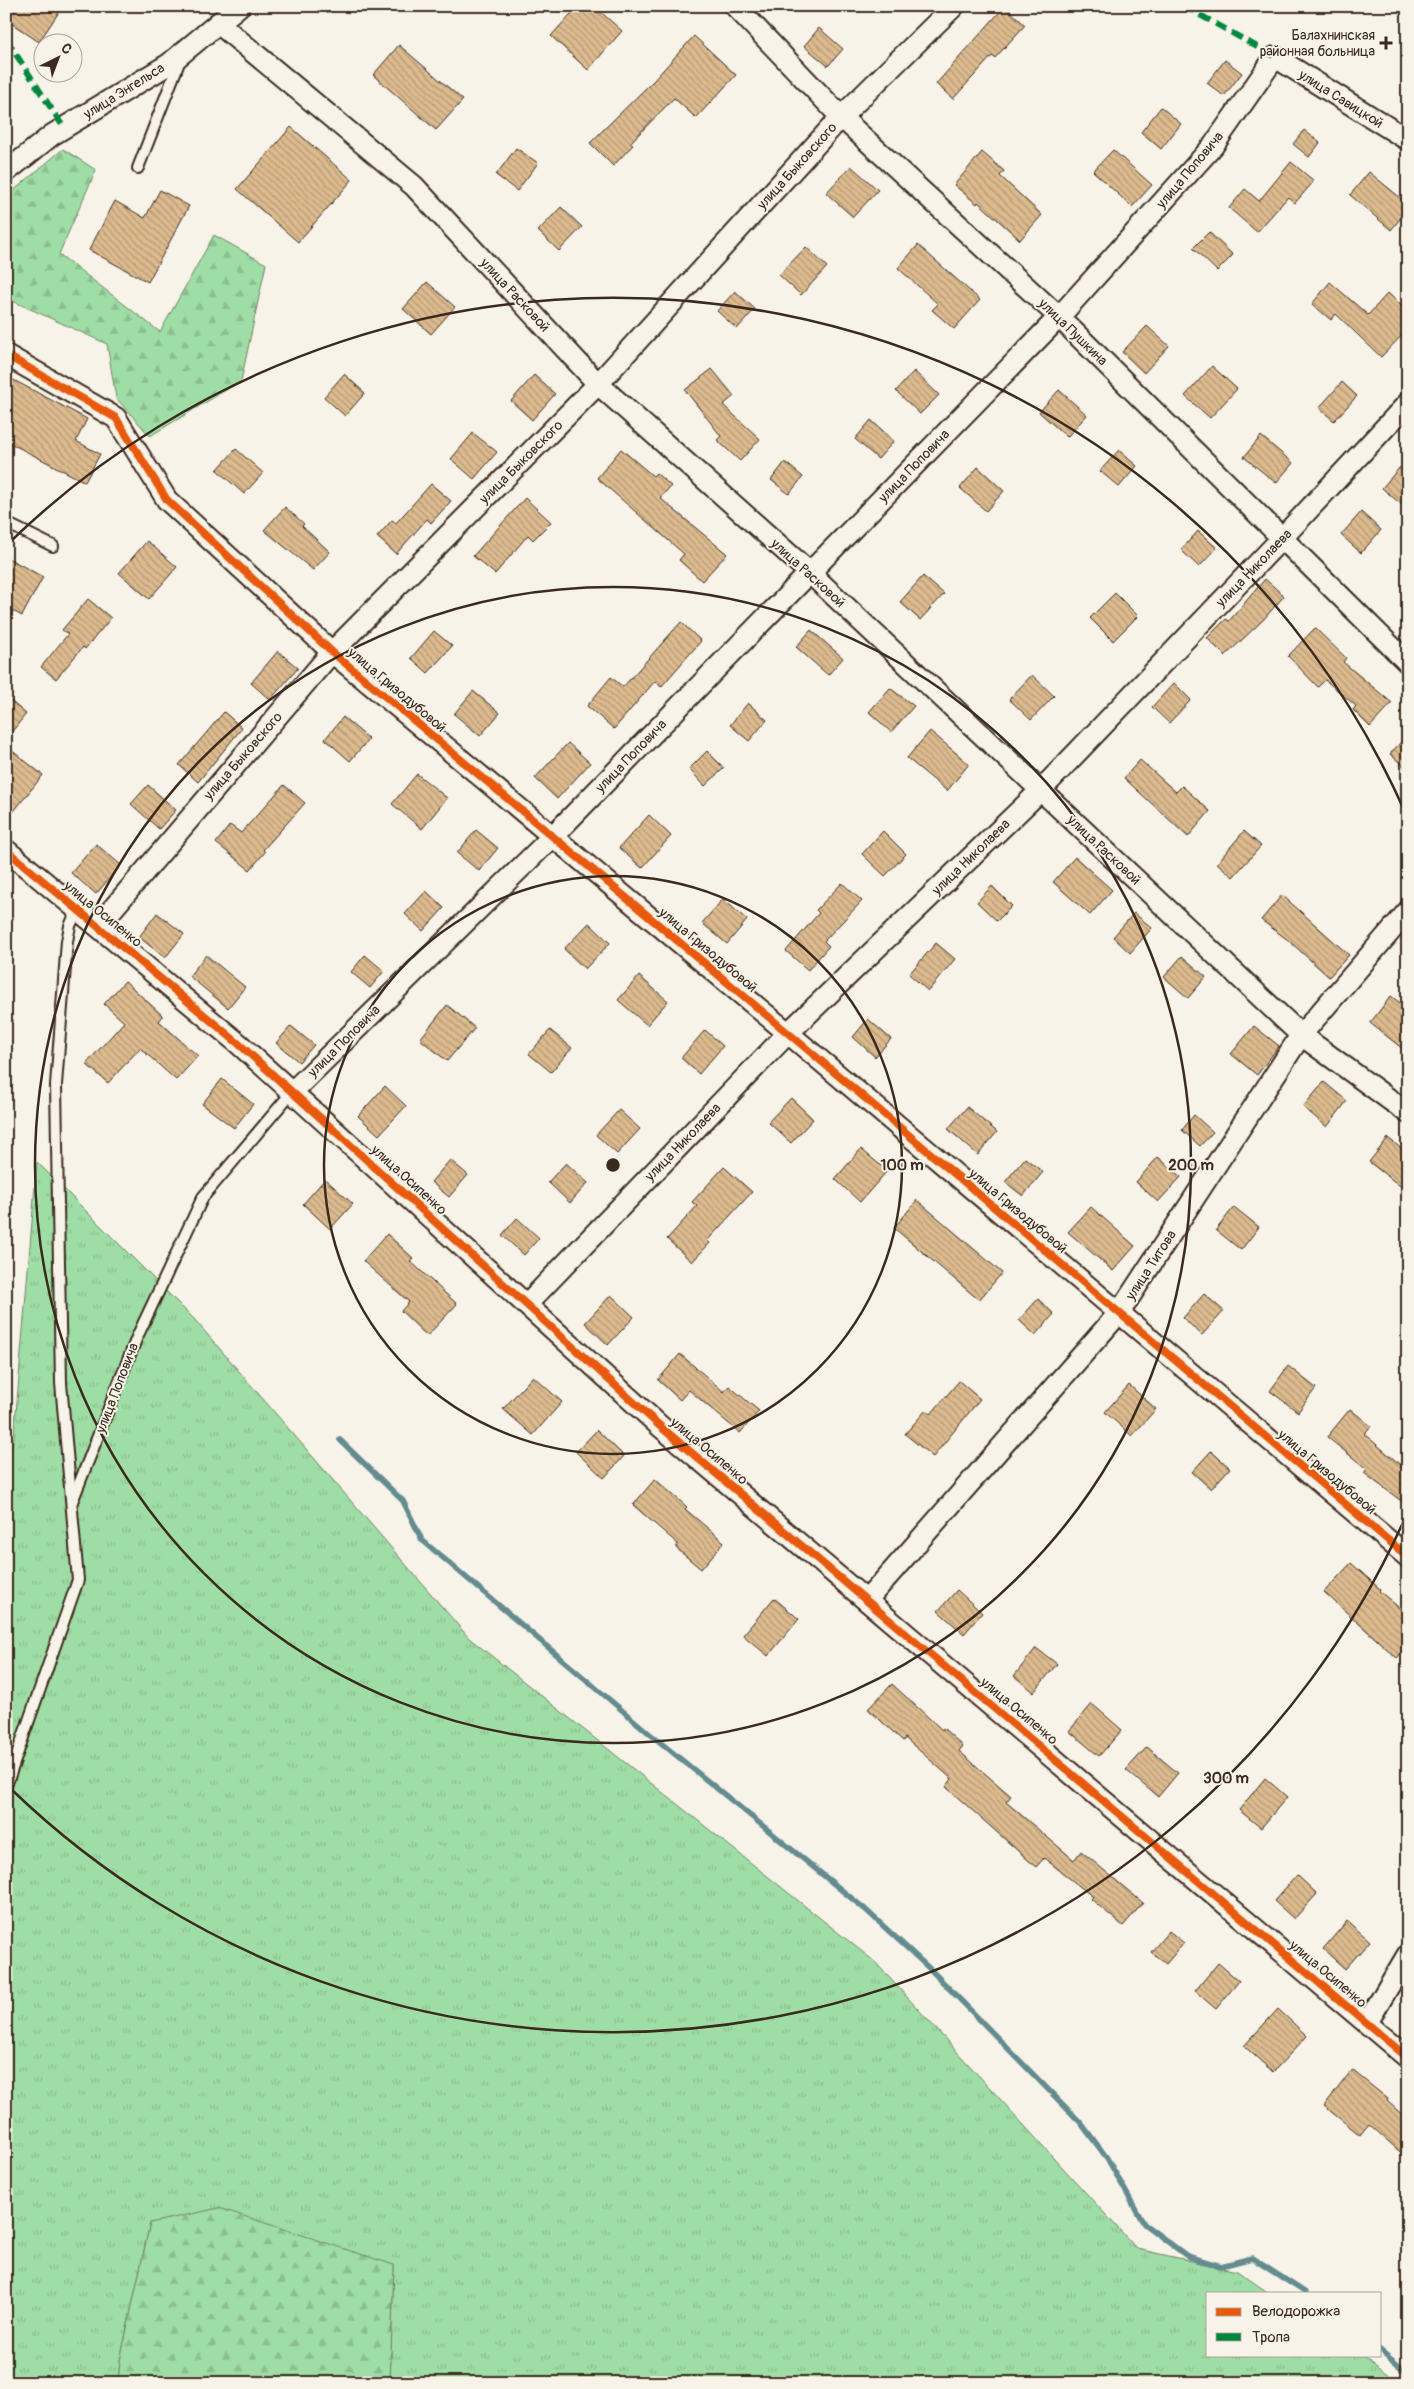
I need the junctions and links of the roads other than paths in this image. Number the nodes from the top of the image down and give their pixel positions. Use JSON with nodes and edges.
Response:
{"nodes":[{"id":1,"x":239,"y":6,"type":"edge"},
{"id":2,"x":735,"y":6,"type":"edge"},
{"id":3,"x":954,"y":6,"type":"edge"},
{"id":4,"x":218,"y":23,"type":"junction"},
{"id":5,"x":183,"y":52,"type":"junction"},
{"id":6,"x":1275,"y":57,"type":"joint"},
{"id":7,"x":841,"y":117,"type":"junction"},
{"id":8,"x":1408,"y":140,"type":"edge"},
{"id":9,"x":138,"y":168,"type":"dead end"},
{"id":10,"x":6,"y":172,"type":"edge"},
{"id":11,"x":1059,"y":317,"type":"junction"},
{"id":12,"x":6,"y":356,"type":"edge"},
{"id":13,"x":598,"y":384,"type":"junction"},
{"id":14,"x":1408,"y":403,"type":"edge"},
{"id":15,"x":6,"y":523,"type":"edge"},
{"id":16,"x":1282,"y":538,"type":"junction"},
{"id":17,"x":53,"y":546,"type":"dead end"},
{"id":18,"x":810,"y":574,"type":"junction"},
{"id":19,"x":332,"y":652,"type":"junction"},
{"id":20,"x":1408,"y":663,"type":"edge"},
{"id":21,"x":1041,"y":790,"type":"junction"},
{"id":22,"x":553,"y":836,"type":"junction"},
{"id":23,"x":6,"y":850,"type":"edge"},
{"id":24,"x":77,"y":910,"type":"junction"},
{"id":25,"x":1408,"y":911,"type":"edge"},
{"id":26,"x":98,"y":926,"type":"junction"},
{"id":27,"x":788,"y":1033,"type":"junction"},
{"id":28,"x":1301,"y":1035,"type":"junction"},
{"id":29,"x":292,"y":1092,"type":"junction"},
{"id":30,"x":1408,"y":1113,"type":"edge"},
{"id":31,"x":527,"y":1304,"type":"junction"},
{"id":32,"x":1119,"y":1313,"type":"junction"},
{"id":33,"x":71,"y":1506,"type":"junction"},
{"id":34,"x":1408,"y":1557,"type":"edge"},
{"id":35,"x":868,"y":1600,"type":"junction"},
{"id":36,"x":6,"y":1786,"type":"edge"},
{"id":37,"x":1408,"y":1954,"type":"edge"},
{"id":38,"x":1367,"y":2023,"type":"junction"},
{"id":39,"x":1408,"y":2058,"type":"edge"}],
"edges":[{"from":1,"to":4,"type":"street","name":"улица Энгельса"},
{"from":2,"to":7,"type":"street","name":"улица Пушкина"},
{"from":3,"to":7,"type":"street","name":"улица Быковского"},
{"from":4,"to":5,"type":"street","name":"улица Энгельса"},
{"from":4,"to":13,"type":"street","name":"улица Расковой"},
{"from":5,"to":9,"type":"lane"},
{"from":5,"to":10,"type":"street","name":"улица Энгельса"},
{"from":6,"to":8,"type":"street","name":"улица Савицкой"},
{"from":6,"to":11,"type":"street","name":"улица Поповича"},
{"from":7,"to":11,"type":"street","name":"улица Пушкина"},
{"from":7,"to":13,"type":"street","name":"улица Быковского"},
{"from":11,"to":16,"type":"street","name":"улица Пушкина"},
{"from":11,"to":18,"type":"street","name":"улица Поповича"},
{"from":12,"to":19,"type":"street","name":"улица Гризодубовой"},
{"from":13,"to":18,"type":"street","name":"улица Расковой"},
{"from":13,"to":19,"type":"street","name":"улица Быковского"},
{"from":14,"to":16,"type":"street","name":"улица Николаева"},
{"from":15,"to":17,"type":"lane"},
{"from":16,"to":20,"type":"street","name":"улица Пушкина"},
{"from":16,"to":21,"type":"street","name":"улица Николаева"},
{"from":18,"to":21,"type":"street","name":"улица Расковой"},
{"from":18,"to":22,"type":"street","name":"улица Поповича"},
{"from":19,"to":22,"type":"street","name":"улица Гризодубовой"},
{"from":19,"to":26,"type":"street","name":"улица Быковского"},
{"from":21,"to":27,"type":"street","name":"улица Николаева"},
{"from":21,"to":28,"type":"street","name":"улица Расковой"},
{"from":22,"to":27,"type":"street","name":"улица Гризодубовой"},
{"from":22,"to":29,"type":"street","name":"улица Поповича"},
{"from":23,"to":24,"type":"street","name":"улица Осипенко"},
{"from":24,"to":26,"type":"street","name":"улица Осипенко"},
{"from":24,"to":33,"type":"lane"},
{"from":25,"to":28,"type":"street","name":"улица Титова"},
{"from":26,"to":29,"type":"street","name":"улица Осипенко"},
{"from":27,"to":31,"type":"street","name":"улица Николаева"},
{"from":27,"to":32,"type":"street","name":"улица Гризодубовой"},
{"from":28,"to":30,"type":"street","name":"улица Расковой"},
{"from":28,"to":32,"type":"street","name":"улица Титова"},
{"from":29,"to":31,"type":"street","name":"улица Осипенко"},
{"from":29,"to":33,"type":"lane","name":"улица Поповича"},
{"from":31,"to":35,"type":"street","name":"улица Осипенко"},
{"from":32,"to":34,"type":"street","name":"улица Гризодубовой"},
{"from":32,"to":35,"type":"street","name":"улица Титова"},
{"from":33,"to":36,"type":"lane"},
{"from":35,"to":38,"type":"street","name":"улица Осипенко"},
{"from":37,"to":38,"type":"street"},
{"from":38,"to":39,"type":"street","name":"улица Осипенко"}]}
